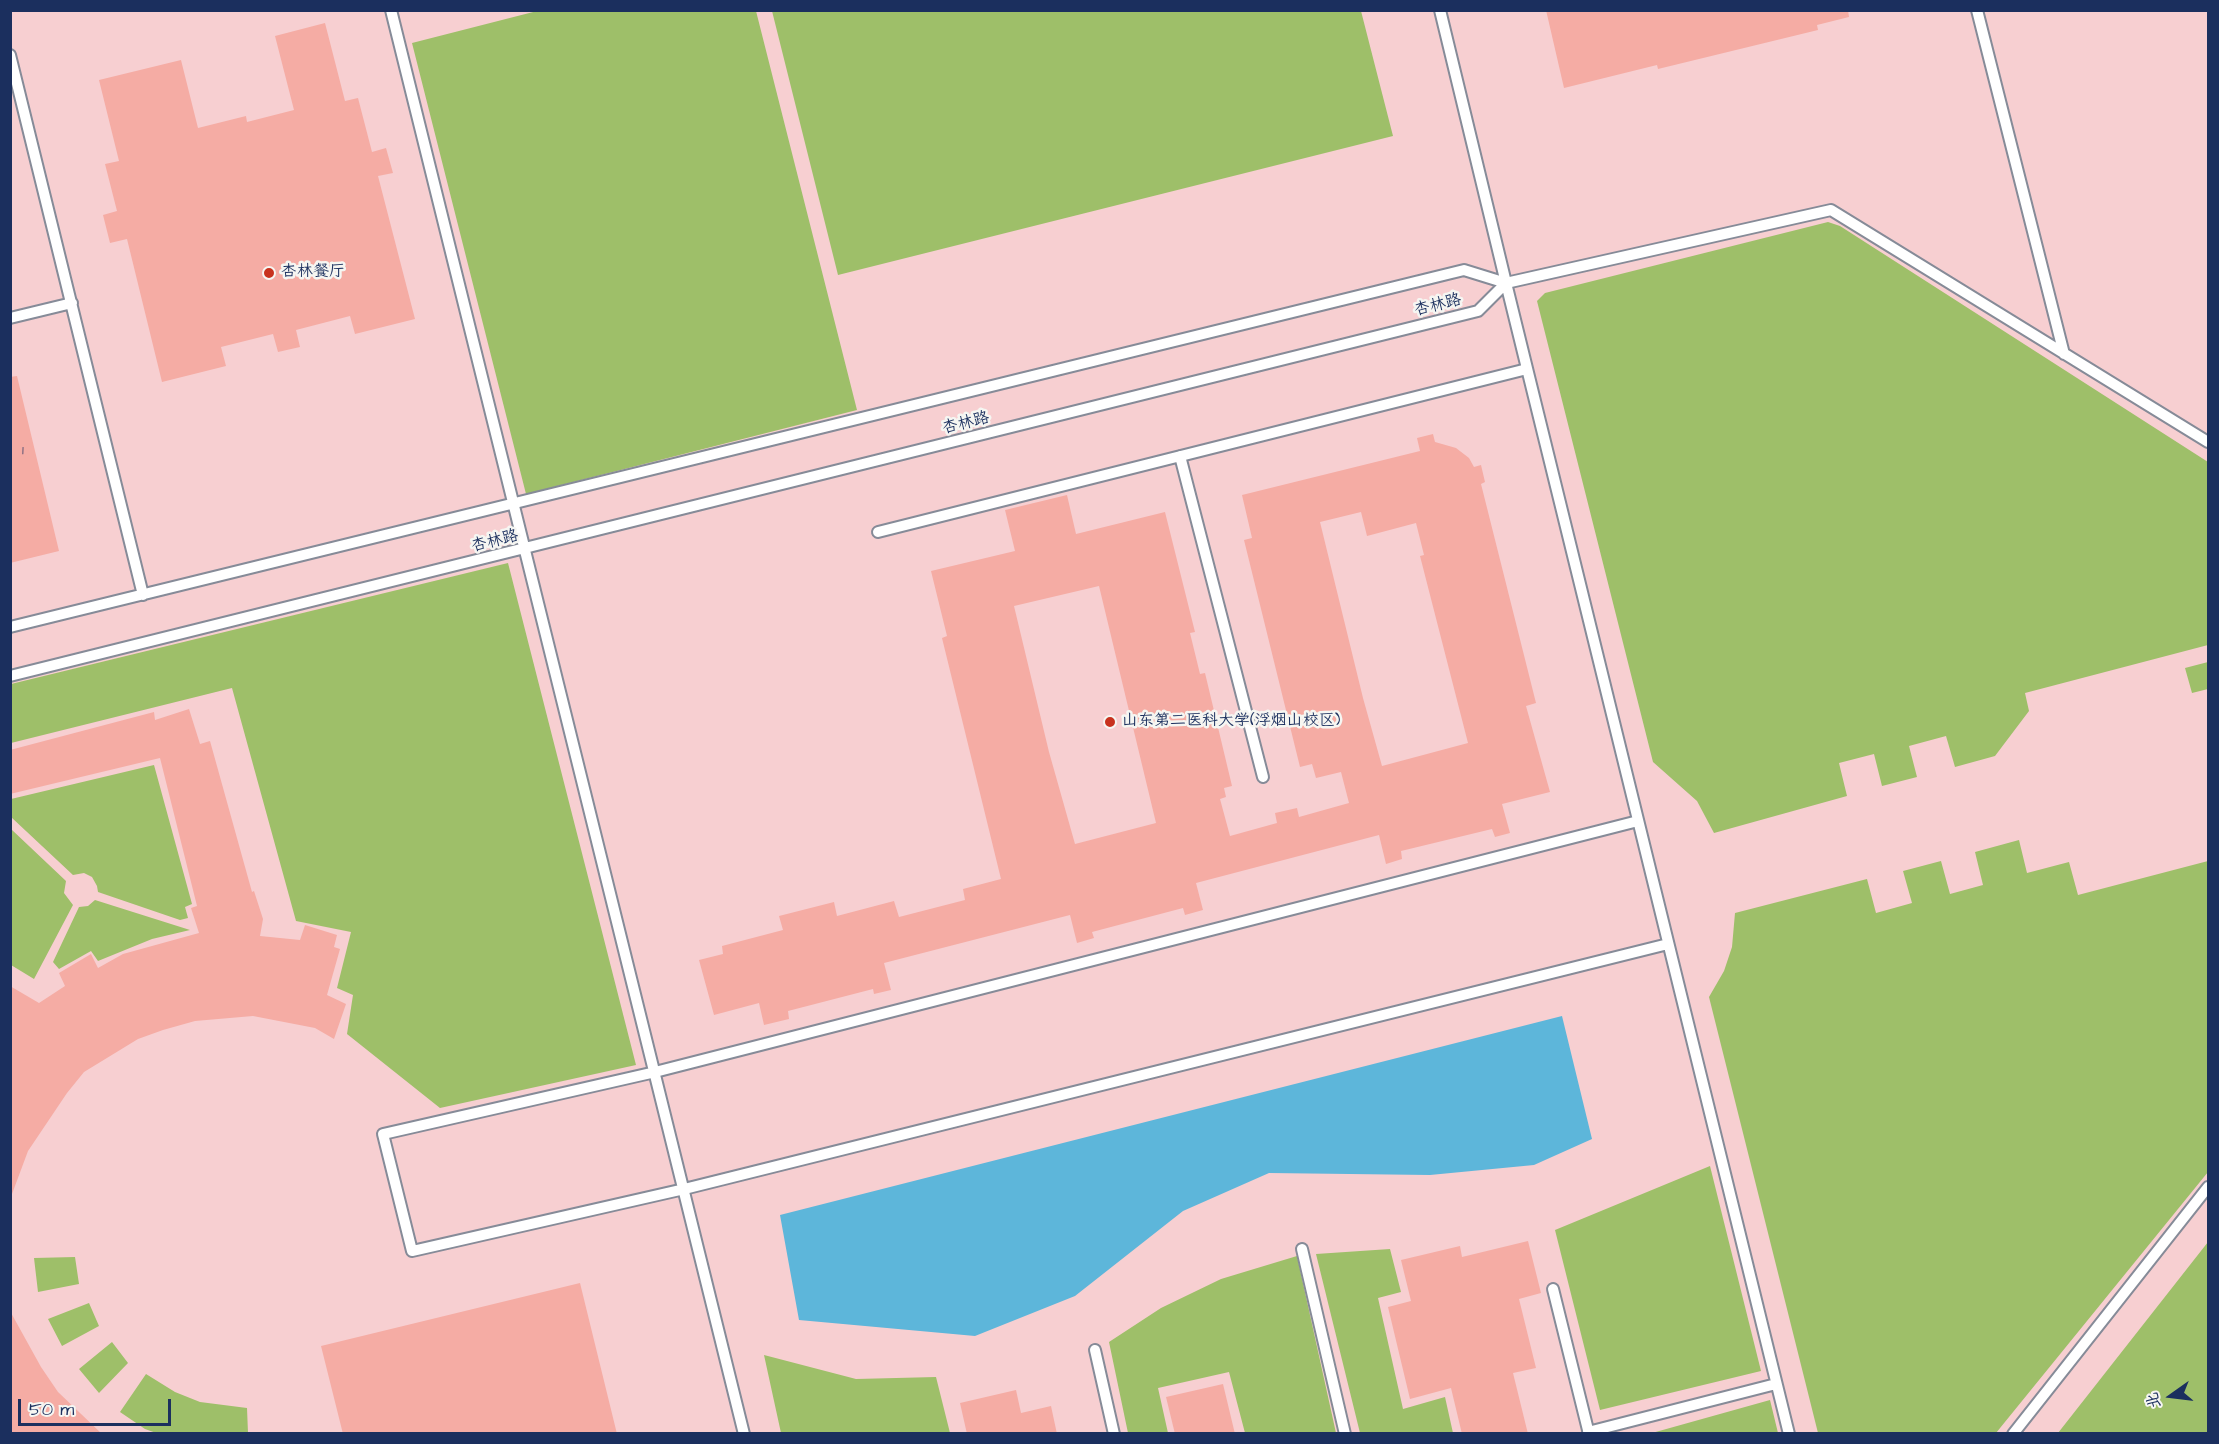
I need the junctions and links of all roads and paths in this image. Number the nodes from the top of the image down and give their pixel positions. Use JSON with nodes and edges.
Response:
{"nodes":[{"id":1,"x":392,"y":10,"type":"edge"},
{"id":2,"x":1440,"y":10,"type":"edge"},
{"id":3,"x":1977,"y":10,"type":"edge"},
{"id":4,"x":10,"y":55,"type":"edge"},
{"id":5,"x":1506,"y":283,"type":"junction"},
{"id":6,"x":72,"y":303,"type":"junction"},
{"id":7,"x":10,"y":318,"type":"edge"},
{"id":8,"x":2064,"y":354,"type":"junction"},
{"id":9,"x":1527,"y":369,"type":"junction"},
{"id":10,"x":2208,"y":442,"type":"edge"},
{"id":11,"x":1180,"y":456,"type":"junction"},
{"id":12,"x":514,"y":504,"type":"junction"},
{"id":13,"x":878,"y":532,"type":"dead end"},
{"id":14,"x":526,"y":550,"type":"junction"},
{"id":15,"x":143,"y":595,"type":"junction"},
{"id":16,"x":10,"y":627,"type":"edge"},
{"id":17,"x":10,"y":676,"type":"edge"},
{"id":18,"x":1263,"y":777,"type":"dead end"},
{"id":19,"x":1638,"y":821,"type":"junction"},
{"id":20,"x":1668,"y":944,"type":"junction"},
{"id":21,"x":655,"y":1072,"type":"junction"},
{"id":22,"x":2208,"y":1187,"type":"edge"},
{"id":23,"x":684,"y":1189,"type":"junction"},
{"id":24,"x":1302,"y":1249,"type":"dead end"},
{"id":25,"x":1553,"y":1289,"type":"dead end"},
{"id":26,"x":1095,"y":1350,"type":"dead end"},
{"id":27,"x":1776,"y":1384,"type":"junction"},
{"id":28,"x":1589,"y":1433,"type":"edge"},
{"id":29,"x":744,"y":1434,"type":"edge"},
{"id":30,"x":1114,"y":1434,"type":"edge"},
{"id":31,"x":1346,"y":1434,"type":"edge"},
{"id":32,"x":1789,"y":1434,"type":"edge"},
{"id":33,"x":2013,"y":1434,"type":"edge"}],
"edges":[{"from":1,"to":12,"type":"lane"},
{"from":2,"to":5,"type":"lane"},
{"from":3,"to":8,"type":"lane"},
{"from":4,"to":6,"type":"lane"},
{"from":5,"to":8,"type":"lane"},
{"from":5,"to":9,"type":"lane"},
{"from":5,"to":12,"type":"lane","name":"杏林路"},
{"from":5,"to":14,"type":"lane","name":"杏林路"},
{"from":6,"to":7,"type":"lane"},
{"from":6,"to":15,"type":"lane"},
{"from":8,"to":10,"type":"lane"},
{"from":9,"to":11,"type":"lane"},
{"from":9,"to":19,"type":"lane"},
{"from":11,"to":13,"type":"lane"},
{"from":11,"to":18,"type":"lane"},
{"from":12,"to":14,"type":"lane"},
{"from":12,"to":15,"type":"lane","name":"杏林路"},
{"from":14,"to":17,"type":"lane","name":"杏林路"},
{"from":14,"to":21,"type":"lane"},
{"from":15,"to":16,"type":"lane","name":"杏林路"},
{"from":19,"to":20,"type":"lane"},
{"from":19,"to":21,"type":"lane"},
{"from":20,"to":23,"type":"lane"},
{"from":20,"to":27,"type":"lane"},
{"from":21,"to":23,"type":"lane"},
{"from":21,"to":23,"type":"lane"},
{"from":22,"to":33,"type":"lane"},
{"from":23,"to":29,"type":"lane"},
{"from":24,"to":31,"type":"lane"},
{"from":25,"to":28,"type":"lane"},
{"from":26,"to":30,"type":"lane"},
{"from":27,"to":28,"type":"lane"},
{"from":27,"to":32,"type":"lane"}]}
